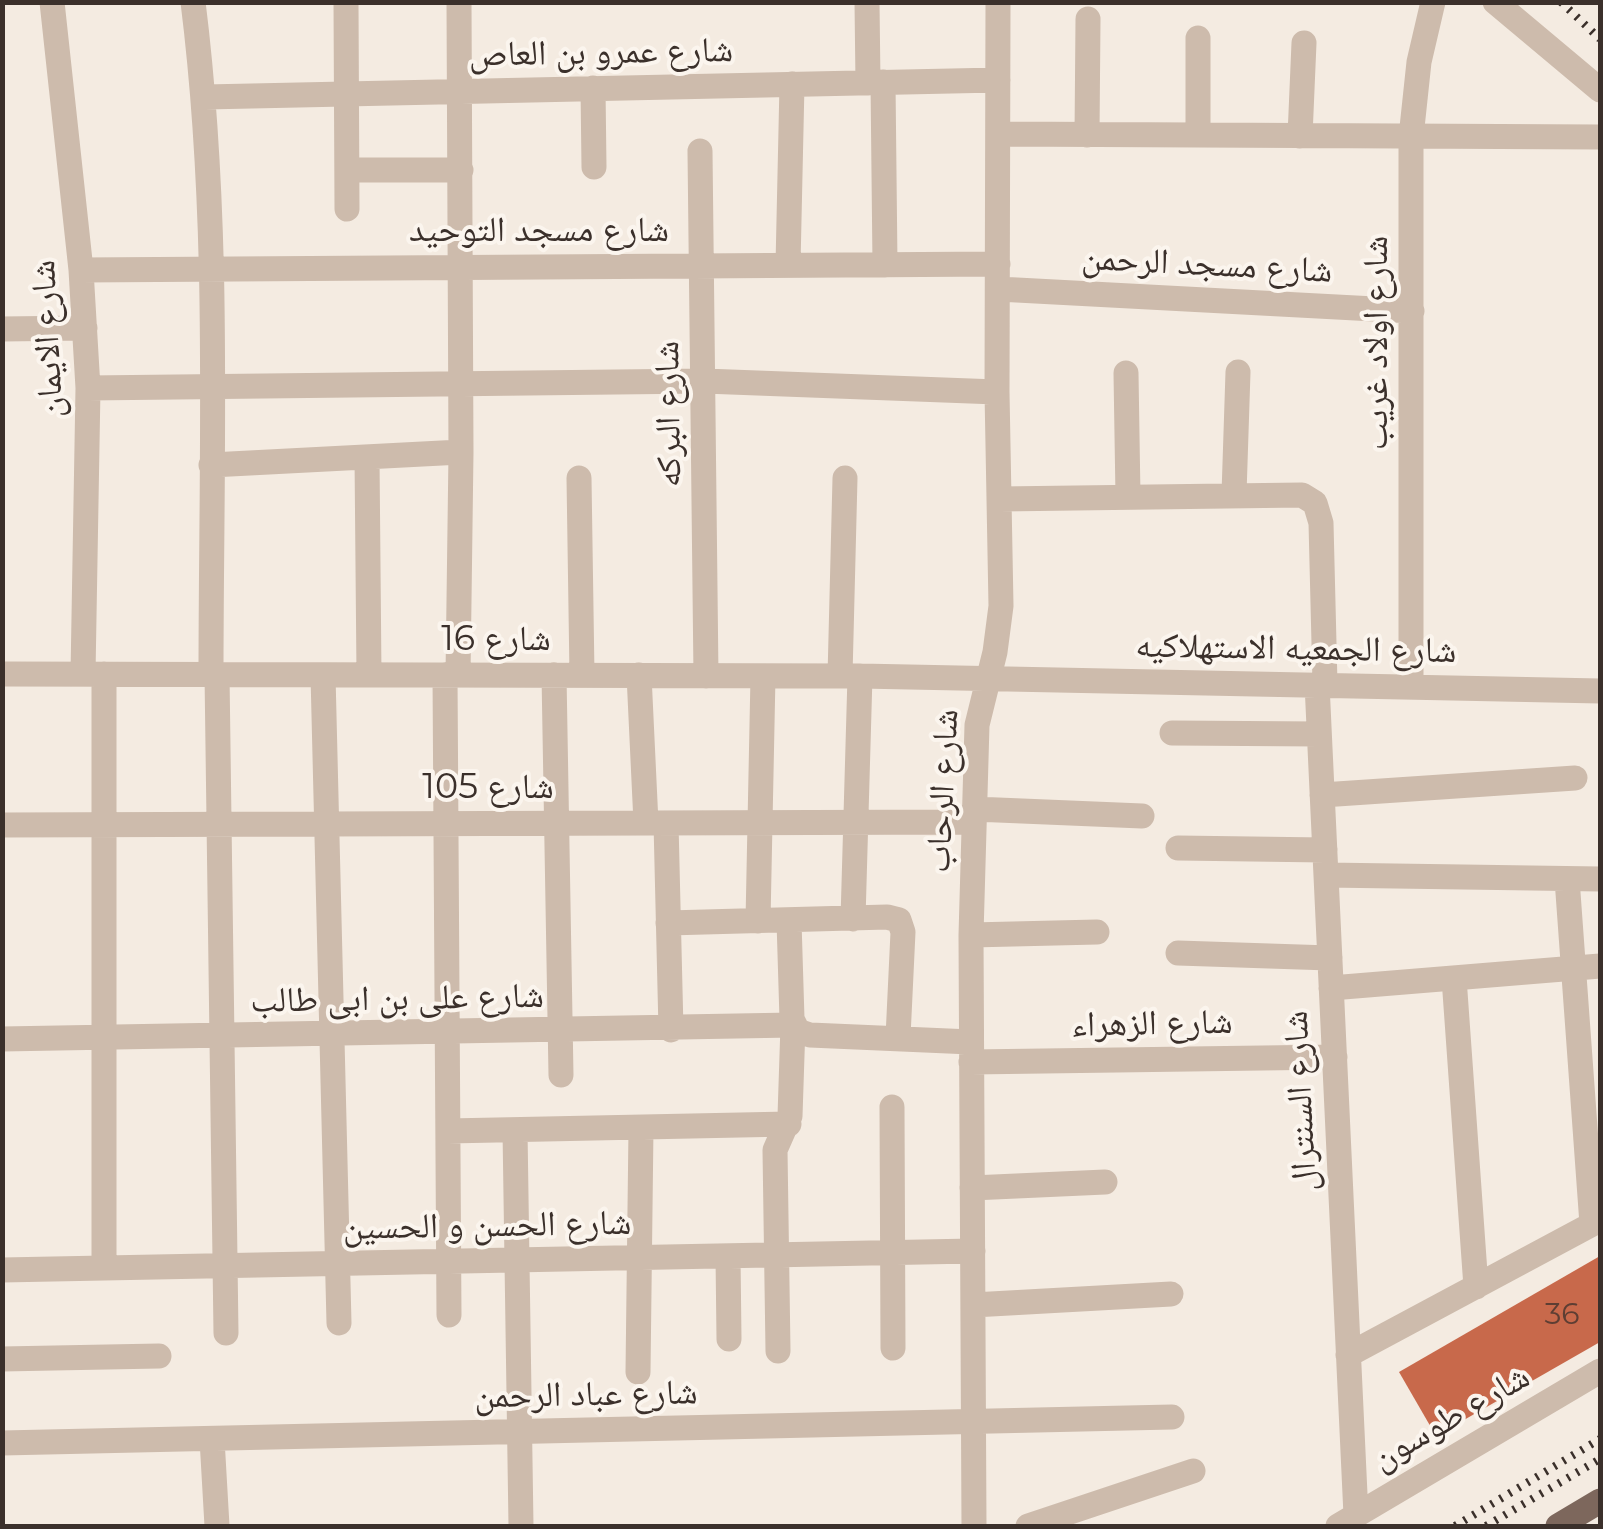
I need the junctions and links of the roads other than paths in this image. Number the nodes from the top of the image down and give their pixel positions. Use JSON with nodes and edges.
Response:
{"nodes":[{"id":1,"x":52,"y":2,"type":"edge"},
{"id":2,"x":193,"y":2,"type":"edge"},
{"id":3,"x":346,"y":2,"type":"edge"},
{"id":4,"x":460,"y":2,"type":"edge"},
{"id":5,"x":867,"y":2,"type":"edge"},
{"id":6,"x":998,"y":2,"type":"edge"},
{"id":7,"x":1433,"y":2,"type":"edge"},
{"id":8,"x":1495,"y":2,"type":"edge"},
{"id":9,"x":1088,"y":19,"type":"dead end"},
{"id":10,"x":1198,"y":38,"type":"dead end"},
{"id":11,"x":1304,"y":43,"type":"dead end"},
{"id":12,"x":998,"y":80,"type":"junction"},
{"id":13,"x":876,"y":82,"type":"junction"},
{"id":14,"x":792,"y":84,"type":"junction"},
{"id":15,"x":593,"y":88,"type":"junction"},
{"id":16,"x":1600,"y":90,"type":"edge"},
{"id":17,"x":461,"y":92,"type":"junction"},
{"id":18,"x":346,"y":94,"type":"junction"},
{"id":19,"x":205,"y":97,"type":"junction"},
{"id":20,"x":998,"y":134,"type":"junction"},
{"id":21,"x":1087,"y":135,"type":"junction"},
{"id":22,"x":1198,"y":135,"type":"junction"},
{"id":23,"x":1300,"y":136,"type":"junction"},
{"id":24,"x":1411,"y":136,"type":"junction"},
{"id":25,"x":1600,"y":138,"type":"edge"},
{"id":26,"x":700,"y":151,"type":"dead end"},
{"id":27,"x":594,"y":167,"type":"dead end"},
{"id":28,"x":347,"y":170,"type":"junction"},
{"id":29,"x":461,"y":170,"type":"junction"},
{"id":30,"x":347,"y":209,"type":"dead end"},
{"id":31,"x":788,"y":265,"type":"junction"},
{"id":32,"x":885,"y":265,"type":"junction"},
{"id":33,"x":701,"y":266,"type":"junction"},
{"id":34,"x":460,"y":267,"type":"junction"},
{"id":35,"x":211,"y":268,"type":"junction"},
{"id":36,"x":81,"y":270,"type":"junction"},
{"id":37,"x":998,"y":277,"type":"junction"},
{"id":38,"x":1412,"y":310,"type":"junction"},
{"id":39,"x":84,"y":328,"type":"junction"},
{"id":40,"x":2,"y":330,"type":"edge"},
{"id":41,"x":1238,"y":372,"type":"dead end"},
{"id":42,"x":1126,"y":373,"type":"dead end"},
{"id":43,"x":704,"y":381,"type":"junction"},
{"id":44,"x":460,"y":383,"type":"junction"},
{"id":45,"x":88,"y":388,"type":"junction"},
{"id":46,"x":211,"y":389,"type":"junction"},
{"id":47,"x":997,"y":392,"type":"junction"},
{"id":48,"x":461,"y":452,"type":"junction"},
{"id":49,"x":367,"y":457,"type":"junction"},
{"id":50,"x":211,"y":465,"type":"junction"},
{"id":51,"x":580,"y":478,"type":"dead end"},
{"id":52,"x":845,"y":478,"type":"dead end"},
{"id":53,"x":1234,"y":494,"type":"junction"},
{"id":54,"x":1128,"y":497,"type":"junction"},
{"id":55,"x":1000,"y":499,"type":"junction"},
{"id":56,"x":2,"y":674,"type":"edge"},
{"id":57,"x":94,"y":674,"type":"junction"},
{"id":58,"x":214,"y":674,"type":"junction"},
{"id":59,"x":323,"y":674,"type":"junction"},
{"id":60,"x":370,"y":675,"type":"junction"},
{"id":61,"x":452,"y":675,"type":"junction"},
{"id":62,"x":554,"y":675,"type":"junction"},
{"id":63,"x":582,"y":675,"type":"junction"},
{"id":64,"x":639,"y":675,"type":"junction"},
{"id":65,"x":706,"y":676,"type":"junction"},
{"id":66,"x":763,"y":676,"type":"junction"},
{"id":67,"x":850,"y":676,"type":"junction"},
{"id":68,"x":989,"y":678,"type":"junction"},
{"id":69,"x":1321,"y":684,"type":"junction"},
{"id":70,"x":1411,"y":686,"type":"junction"},
{"id":71,"x":1600,"y":691,"type":"edge"},
{"id":72,"x":1172,"y":732,"type":"dead end"},
{"id":73,"x":1320,"y":734,"type":"junction"},
{"id":74,"x":1575,"y":778,"type":"dead end"},
{"id":75,"x":1322,"y":795,"type":"junction"},
{"id":76,"x":974,"y":816,"type":"junction"},
{"id":77,"x":1142,"y":816,"type":"dead end"},
{"id":78,"x":760,"y":822,"type":"junction"},
{"id":79,"x":856,"y":822,"type":"junction"},
{"id":80,"x":556,"y":823,"type":"junction"},
{"id":81,"x":656,"y":823,"type":"junction"},
{"id":82,"x":327,"y":824,"type":"junction"},
{"id":83,"x":446,"y":824,"type":"junction"},
{"id":84,"x":104,"y":825,"type":"junction"},
{"id":85,"x":220,"y":825,"type":"junction"},
{"id":86,"x":2,"y":826,"type":"edge"},
{"id":87,"x":1178,"y":848,"type":"dead end"},
{"id":88,"x":1326,"y":862,"type":"junction"},
{"id":89,"x":1567,"y":878,"type":"junction"},
{"id":90,"x":1600,"y":879,"type":"edge"},
{"id":91,"x":853,"y":919,"type":"junction"},
{"id":92,"x":758,"y":921,"type":"junction"},
{"id":93,"x":789,"y":921,"type":"junction"},
{"id":94,"x":668,"y":923,"type":"junction"},
{"id":95,"x":1097,"y":932,"type":"dead end"},
{"id":96,"x":970,"y":935,"type":"junction"},
{"id":97,"x":1178,"y":953,"type":"dead end"},
{"id":98,"x":1330,"y":958,"type":"junction"},
{"id":99,"x":1600,"y":966,"type":"edge"},
{"id":100,"x":1573,"y":968,"type":"junction"},
{"id":101,"x":1454,"y":978,"type":"junction"},
{"id":102,"x":1331,"y":988,"type":"junction"},
{"id":103,"x":793,"y":1026,"type":"junction"},
{"id":104,"x":670,"y":1030,"type":"junction"},
{"id":105,"x":560,"y":1031,"type":"junction"},
{"id":106,"x":448,"y":1033,"type":"junction"},
{"id":107,"x":331,"y":1034,"type":"junction"},
{"id":108,"x":222,"y":1036,"type":"junction"},
{"id":109,"x":104,"y":1038,"type":"junction"},
{"id":110,"x":898,"y":1038,"type":"junction"},
{"id":111,"x":2,"y":1039,"type":"edge"},
{"id":112,"x":971,"y":1052,"type":"junction"},
{"id":113,"x":1334,"y":1056,"type":"junction"},
{"id":114,"x":561,"y":1074,"type":"dead end"},
{"id":115,"x":892,"y":1107,"type":"dead end"},
{"id":116,"x":789,"y":1124,"type":"junction"},
{"id":117,"x":641,"y":1128,"type":"junction"},
{"id":118,"x":515,"y":1130,"type":"junction"},
{"id":119,"x":448,"y":1131,"type":"junction"},
{"id":120,"x":1105,"y":1182,"type":"dead end"},
{"id":121,"x":972,"y":1188,"type":"junction"},
{"id":122,"x":1596,"y":1222,"type":"edge"},
{"id":123,"x":973,"y":1251,"type":"junction"},
{"id":124,"x":892,"y":1253,"type":"junction"},
{"id":125,"x":777,"y":1255,"type":"junction"},
{"id":126,"x":728,"y":1256,"type":"junction"},
{"id":127,"x":640,"y":1258,"type":"junction"},
{"id":128,"x":516,"y":1260,"type":"junction"},
{"id":129,"x":449,"y":1262,"type":"junction"},
{"id":130,"x":336,"y":1264,"type":"junction"},
{"id":131,"x":225,"y":1266,"type":"junction"},
{"id":132,"x":104,"y":1268,"type":"junction"},
{"id":133,"x":2,"y":1270,"type":"edge"},
{"id":134,"x":1476,"y":1286,"type":"junction"},
{"id":135,"x":1170,"y":1294,"type":"dead end"},
{"id":136,"x":973,"y":1305,"type":"junction"},
{"id":137,"x":449,"y":1315,"type":"dead end"},
{"id":138,"x":339,"y":1323,"type":"dead end"},
{"id":139,"x":226,"y":1333,"type":"dead end"},
{"id":140,"x":730,"y":1340,"type":"dead end"},
{"id":141,"x":892,"y":1348,"type":"dead end"},
{"id":142,"x":778,"y":1352,"type":"dead end"},
{"id":143,"x":1348,"y":1355,"type":"junction"},
{"id":144,"x":160,"y":1356,"type":"dead end"},
{"id":145,"x":2,"y":1360,"type":"edge"},
{"id":146,"x":1600,"y":1371,"type":"edge"},
{"id":147,"x":638,"y":1372,"type":"dead end"},
{"id":148,"x":1172,"y":1417,"type":"dead end"},
{"id":149,"x":974,"y":1422,"type":"junction"},
{"id":150,"x":520,"y":1432,"type":"junction"},
{"id":151,"x":212,"y":1440,"type":"junction"},
{"id":152,"x":2,"y":1443,"type":"edge"},
{"id":153,"x":1194,"y":1471,"type":"dead end"},
{"id":154,"x":1600,"y":1501,"type":"edge"},
{"id":155,"x":1347,"y":1520,"type":"edge"},
{"id":156,"x":217,"y":1526,"type":"edge"},
{"id":157,"x":521,"y":1526,"type":"edge"},
{"id":158,"x":974,"y":1526,"type":"edge"},
{"id":159,"x":1028,"y":1526,"type":"edge"},
{"id":160,"x":1558,"y":1526,"type":"edge"}],
"edges":[{"from":1,"to":36,"type":"street","name":"شارع الايمان"},
{"from":2,"to":19,"type":"street"},
{"from":3,"to":18,"type":"street"},
{"from":4,"to":17,"type":"street"},
{"from":5,"to":13,"type":"street"},
{"from":6,"to":12,"type":"street","name":"شارع الرحاب"},
{"from":7,"to":24,"type":"street","name":"شارع اولاد غريب"},
{"from":8,"to":16,"type":"street"},
{"from":9,"to":21,"type":"street"},
{"from":10,"to":22,"type":"street"},
{"from":11,"to":23,"type":"street"},
{"from":12,"to":13,"type":"street","name":"شارع عمرو بن العاص"},
{"from":12,"to":20,"type":"street","name":"شارع الرحاب"},
{"from":13,"to":14,"type":"street","name":"شارع عمرو بن العاص"},
{"from":13,"to":32,"type":"street"},
{"from":14,"to":15,"type":"street","name":"شارع عمرو بن العاص"},
{"from":14,"to":31,"type":"street"},
{"from":15,"to":17,"type":"street","name":"شارع عمرو بن العاص"},
{"from":15,"to":27,"type":"street"},
{"from":17,"to":18,"type":"street","name":"شارع عمرو بن العاص"},
{"from":17,"to":29,"type":"street"},
{"from":18,"to":19,"type":"street","name":"شارع عمرو بن العاص"},
{"from":18,"to":28,"type":"street"},
{"from":19,"to":35,"type":"street"},
{"from":20,"to":21,"type":"street"},
{"from":20,"to":37,"type":"street","name":"شارع الرحاب"},
{"from":21,"to":22,"type":"street"},
{"from":22,"to":23,"type":"street"},
{"from":23,"to":24,"type":"street"},
{"from":24,"to":25,"type":"street"},
{"from":24,"to":38,"type":"street","name":"شارع اولاد غريب"},
{"from":26,"to":33,"type":"street","name":"شارع البركه"},
{"from":28,"to":29,"type":"street"},
{"from":28,"to":30,"type":"street"},
{"from":29,"to":34,"type":"street"},
{"from":31,"to":32,"type":"street","name":"شارع مسجد التوحيد"},
{"from":31,"to":33,"type":"street","name":"شارع مسجد التوحيد"},
{"from":32,"to":37,"type":"street","name":"شارع مسجد التوحيد"},
{"from":33,"to":34,"type":"street","name":"شارع مسجد التوحيد"},
{"from":33,"to":43,"type":"street","name":"شارع البركه"},
{"from":34,"to":35,"type":"street","name":"شارع مسجد التوحيد"},
{"from":34,"to":44,"type":"street"},
{"from":35,"to":36,"type":"street","name":"شارع مسجد التوحيد"},
{"from":35,"to":46,"type":"street"},
{"from":36,"to":39,"type":"street","name":"شارع الايمان"},
{"from":37,"to":38,"type":"street","name":"شارع مسجد الرحمن"},
{"from":37,"to":47,"type":"street","name":"شارع الرحاب"},
{"from":38,"to":70,"type":"street","name":"شارع اولاد غريب"},
{"from":39,"to":40,"type":"street"},
{"from":39,"to":45,"type":"street","name":"شارع الايمان"},
{"from":41,"to":53,"type":"street"},
{"from":42,"to":54,"type":"street"},
{"from":43,"to":44,"type":"street"},
{"from":43,"to":47,"type":"street"},
{"from":43,"to":65,"type":"street","name":"شارع البركه"},
{"from":44,"to":46,"type":"street"},
{"from":44,"to":48,"type":"street"},
{"from":45,"to":46,"type":"street"},
{"from":45,"to":57,"type":"street","name":"شارع الايمان"},
{"from":46,"to":50,"type":"street"},
{"from":47,"to":55,"type":"street","name":"شارع الرحاب"},
{"from":48,"to":49,"type":"street"},
{"from":48,"to":61,"type":"street"},
{"from":49,"to":50,"type":"street"},
{"from":49,"to":60,"type":"street"},
{"from":50,"to":58,"type":"street"},
{"from":51,"to":63,"type":"street"},
{"from":52,"to":67,"type":"street"},
{"from":53,"to":54,"type":"street"},
{"from":53,"to":69,"type":"street","name":"شارع السنترال"},
{"from":54,"to":55,"type":"street"},
{"from":55,"to":68,"type":"street","name":"شارع الرحاب"},
{"from":56,"to":57,"type":"street","name":"شارع 16"},
{"from":57,"to":58,"type":"street","name":"شارع 16"},
{"from":57,"to":84,"type":"street","name":"شارع الايمان"},
{"from":58,"to":59,"type":"street","name":"شارع 16"},
{"from":58,"to":85,"type":"street"},
{"from":59,"to":60,"type":"street","name":"شارع 16"},
{"from":59,"to":82,"type":"street"},
{"from":60,"to":61,"type":"street","name":"شارع 16"},
{"from":61,"to":62,"type":"street","name":"شارع 16"},
{"from":61,"to":83,"type":"street"},
{"from":62,"to":63,"type":"street","name":"شارع 16"},
{"from":62,"to":80,"type":"street"},
{"from":63,"to":64,"type":"street","name":"شارع 16"},
{"from":64,"to":65,"type":"street","name":"شارع 16"},
{"from":64,"to":81,"type":"street"},
{"from":65,"to":66,"type":"street","name":"شارع 16"},
{"from":66,"to":67,"type":"street","name":"شارع 16"},
{"from":66,"to":78,"type":"street"},
{"from":67,"to":68,"type":"street","name":"شارع 16"},
{"from":67,"to":79,"type":"street"},
{"from":68,"to":69,"type":"street","name":"شارع الجمعيه الاستهلاكيه"},
{"from":68,"to":76,"type":"street","name":"شارع الرحاب"},
{"from":69,"to":70,"type":"street","name":"شارع الجمعيه الاستهلاكيه"},
{"from":69,"to":73,"type":"street","name":"شارع السنترال"},
{"from":70,"to":71,"type":"street","name":"شارع الجمعيه الاستهلاكيه"},
{"from":72,"to":73,"type":"street"},
{"from":73,"to":75,"type":"street","name":"شارع السنترال"},
{"from":74,"to":75,"type":"street"},
{"from":75,"to":88,"type":"street","name":"شارع السنترال"},
{"from":76,"to":77,"type":"street","name":"شارع 105"},
{"from":76,"to":79,"type":"street","name":"شارع 105"},
{"from":76,"to":96,"type":"street","name":"شارع الرحاب"},
{"from":78,"to":79,"type":"street","name":"شارع 105"},
{"from":78,"to":81,"type":"street","name":"شارع 105"},
{"from":78,"to":92,"type":"street"},
{"from":79,"to":91,"type":"street"},
{"from":80,"to":81,"type":"street","name":"شارع 105"},
{"from":80,"to":83,"type":"street","name":"شارع 105"},
{"from":80,"to":105,"type":"street"},
{"from":81,"to":94,"type":"street"},
{"from":82,"to":83,"type":"street","name":"شارع 105"},
{"from":82,"to":85,"type":"street","name":"شارع 105"},
{"from":82,"to":107,"type":"street"},
{"from":83,"to":106,"type":"street"},
{"from":84,"to":85,"type":"street","name":"شارع 105"},
{"from":84,"to":86,"type":"street","name":"شارع 105"},
{"from":84,"to":109,"type":"street","name":"شارع الايمان"},
{"from":85,"to":108,"type":"street"},
{"from":87,"to":88,"type":"street"},
{"from":88,"to":89,"type":"street"},
{"from":88,"to":98,"type":"street","name":"شارع السنترال"},
{"from":89,"to":90,"type":"street"},
{"from":89,"to":100,"type":"street"},
{"from":91,"to":93,"type":"street"},
{"from":91,"to":110,"type":"street"},
{"from":92,"to":93,"type":"street"},
{"from":92,"to":94,"type":"street"},
{"from":93,"to":103,"type":"street"},
{"from":94,"to":104,"type":"street"},
{"from":95,"to":96,"type":"street"},
{"from":96,"to":112,"type":"street","name":"شارع الرحاب"},
{"from":97,"to":98,"type":"street"},
{"from":98,"to":102,"type":"street","name":"شارع السنترال"},
{"from":99,"to":100,"type":"street"},
{"from":100,"to":101,"type":"street"},
{"from":100,"to":122,"type":"street"},
{"from":101,"to":102,"type":"street"},
{"from":101,"to":134,"type":"street"},
{"from":102,"to":113,"type":"street","name":"شارع السنترال"},
{"from":103,"to":104,"type":"street","name":"شارع على بن ابى طالب"},
{"from":103,"to":110,"type":"street","name":"شارع على بن ابى طالب"},
{"from":103,"to":116,"type":"street"},
{"from":104,"to":105,"type":"street","name":"شارع على بن ابى طالب"},
{"from":105,"to":106,"type":"street","name":"شارع على بن ابى طالب"},
{"from":105,"to":114,"type":"street"},
{"from":106,"to":107,"type":"street","name":"شارع على بن ابى طالب"},
{"from":106,"to":119,"type":"street"},
{"from":107,"to":108,"type":"street","name":"شارع على بن ابى طالب"},
{"from":107,"to":130,"type":"street"},
{"from":108,"to":109,"type":"street","name":"شارع على بن ابى طالب"},
{"from":108,"to":131,"type":"street"},
{"from":109,"to":111,"type":"street","name":"شارع على بن ابى طالب"},
{"from":109,"to":132,"type":"street","name":"شارع الايمان"},
{"from":110,"to":112,"type":"street","name":"شارع الزهراء"},
{"from":112,"to":113,"type":"street","name":"شارع الزهراء"},
{"from":112,"to":121,"type":"street","name":"شارع الرحاب"},
{"from":113,"to":143,"type":"street","name":"شارع السنترال"},
{"from":115,"to":124,"type":"street"},
{"from":116,"to":117,"type":"street"},
{"from":116,"to":125,"type":"street"},
{"from":117,"to":118,"type":"street"},
{"from":117,"to":127,"type":"street"},
{"from":118,"to":119,"type":"street"},
{"from":118,"to":128,"type":"street"},
{"from":119,"to":129,"type":"street"},
{"from":120,"to":121,"type":"street"},
{"from":121,"to":123,"type":"street","name":"شارع الرحاب"},
{"from":122,"to":134,"type":"street"},
{"from":123,"to":124,"type":"street","name":"شارع الحسن و الحسين"},
{"from":123,"to":136,"type":"street","name":"شارع الرحاب"},
{"from":124,"to":125,"type":"street","name":"شارع الحسن و الحسين"},
{"from":124,"to":141,"type":"street"},
{"from":125,"to":126,"type":"street","name":"شارع الحسن و الحسين"},
{"from":125,"to":142,"type":"street"},
{"from":126,"to":127,"type":"street","name":"شارع الحسن و الحسين"},
{"from":126,"to":140,"type":"street"},
{"from":127,"to":128,"type":"street","name":"شارع الحسن و الحسين"},
{"from":127,"to":147,"type":"street"},
{"from":128,"to":129,"type":"street","name":"شارع الحسن و الحسين"},
{"from":128,"to":150,"type":"street"},
{"from":129,"to":130,"type":"street","name":"شارع الحسن و الحسين"},
{"from":129,"to":137,"type":"street"},
{"from":130,"to":131,"type":"street","name":"شارع الحسن و الحسين"},
{"from":130,"to":138,"type":"street"},
{"from":131,"to":132,"type":"street","name":"شارع الحسن و الحسين"},
{"from":131,"to":139,"type":"street"},
{"from":132,"to":133,"type":"street","name":"شارع الحسن و الحسين"},
{"from":134,"to":143,"type":"street"},
{"from":135,"to":136,"type":"street"},
{"from":136,"to":149,"type":"street","name":"شارع الرحاب"},
{"from":143,"to":155,"type":"street","name":"شارع السنترال"},
{"from":144,"to":145,"type":"street"},
{"from":146,"to":155,"type":"street","name":"شارع طوسون"},
{"from":148,"to":149,"type":"street","name":"شارع عباد الرحمن"},
{"from":149,"to":150,"type":"street","name":"شارع عباد الرحمن"},
{"from":149,"to":158,"type":"street","name":"شارع الرحاب"},
{"from":150,"to":151,"type":"street","name":"شارع عباد الرحمن"},
{"from":150,"to":157,"type":"street"},
{"from":151,"to":152,"type":"street","name":"شارع عباد الرحمن"},
{"from":151,"to":156,"type":"street"},
{"from":153,"to":159,"type":"street"},
{"from":154,"to":160,"type":"main road"}]}
